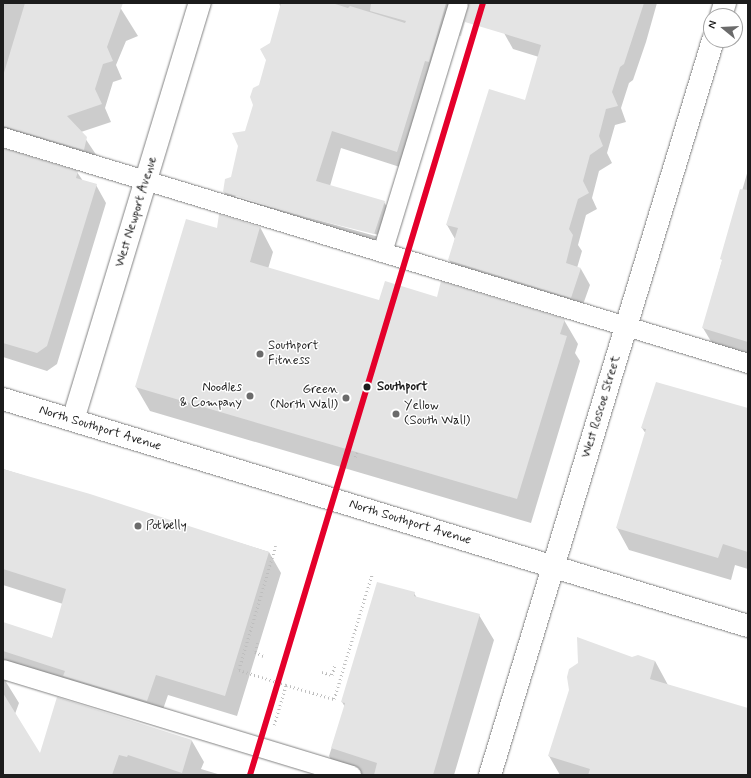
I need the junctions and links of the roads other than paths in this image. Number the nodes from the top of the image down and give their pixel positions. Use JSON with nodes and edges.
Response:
{"nodes":[{"id":1,"x":200,"y":3,"type":"edge"},
{"id":2,"x":458,"y":3,"type":"edge"},
{"id":3,"x":711,"y":48,"type":"edge"},
{"id":4,"x":3,"y":137,"type":"edge"},
{"id":5,"x":147,"y":181,"type":"junction"},
{"id":6,"x":382,"y":252,"type":"junction"},
{"id":7,"x":626,"y":326,"type":"junction"},
{"id":8,"x":748,"y":363,"type":"edge"},
{"id":9,"x":3,"y":399,"type":"edge"},
{"id":10,"x":73,"y":420,"type":"junction"},
{"id":11,"x":553,"y":566,"type":"junction"},
{"id":12,"x":748,"y":626,"type":"edge"},
{"id":13,"x":3,"y":669,"type":"edge"},
{"id":14,"x":351,"y":775,"type":"edge"},
{"id":15,"x":490,"y":775,"type":"edge"}],
"edges":[{"from":1,"to":5,"type":"street","name":"West Newport Avenue"},
{"from":2,"to":6,"type":"lane"},
{"from":3,"to":7,"type":"street","name":"West Roscoe Street"},
{"from":4,"to":5,"type":"lane"},
{"from":5,"to":6,"type":"lane"},
{"from":5,"to":10,"type":"street","name":"West Newport Avenue"},
{"from":6,"to":7,"type":"lane"},
{"from":7,"to":8,"type":"lane"},
{"from":7,"to":11,"type":"street","name":"West Roscoe Street"},
{"from":9,"to":10,"type":"street","name":"North Southport Avenue"},
{"from":10,"to":11,"type":"street","name":"North Southport Avenue"},
{"from":11,"to":12,"type":"street","name":"North Southport Avenue"},
{"from":11,"to":15,"type":"street","name":"West Roscoe Street"},
{"from":13,"to":14,"type":"lane"}]}
